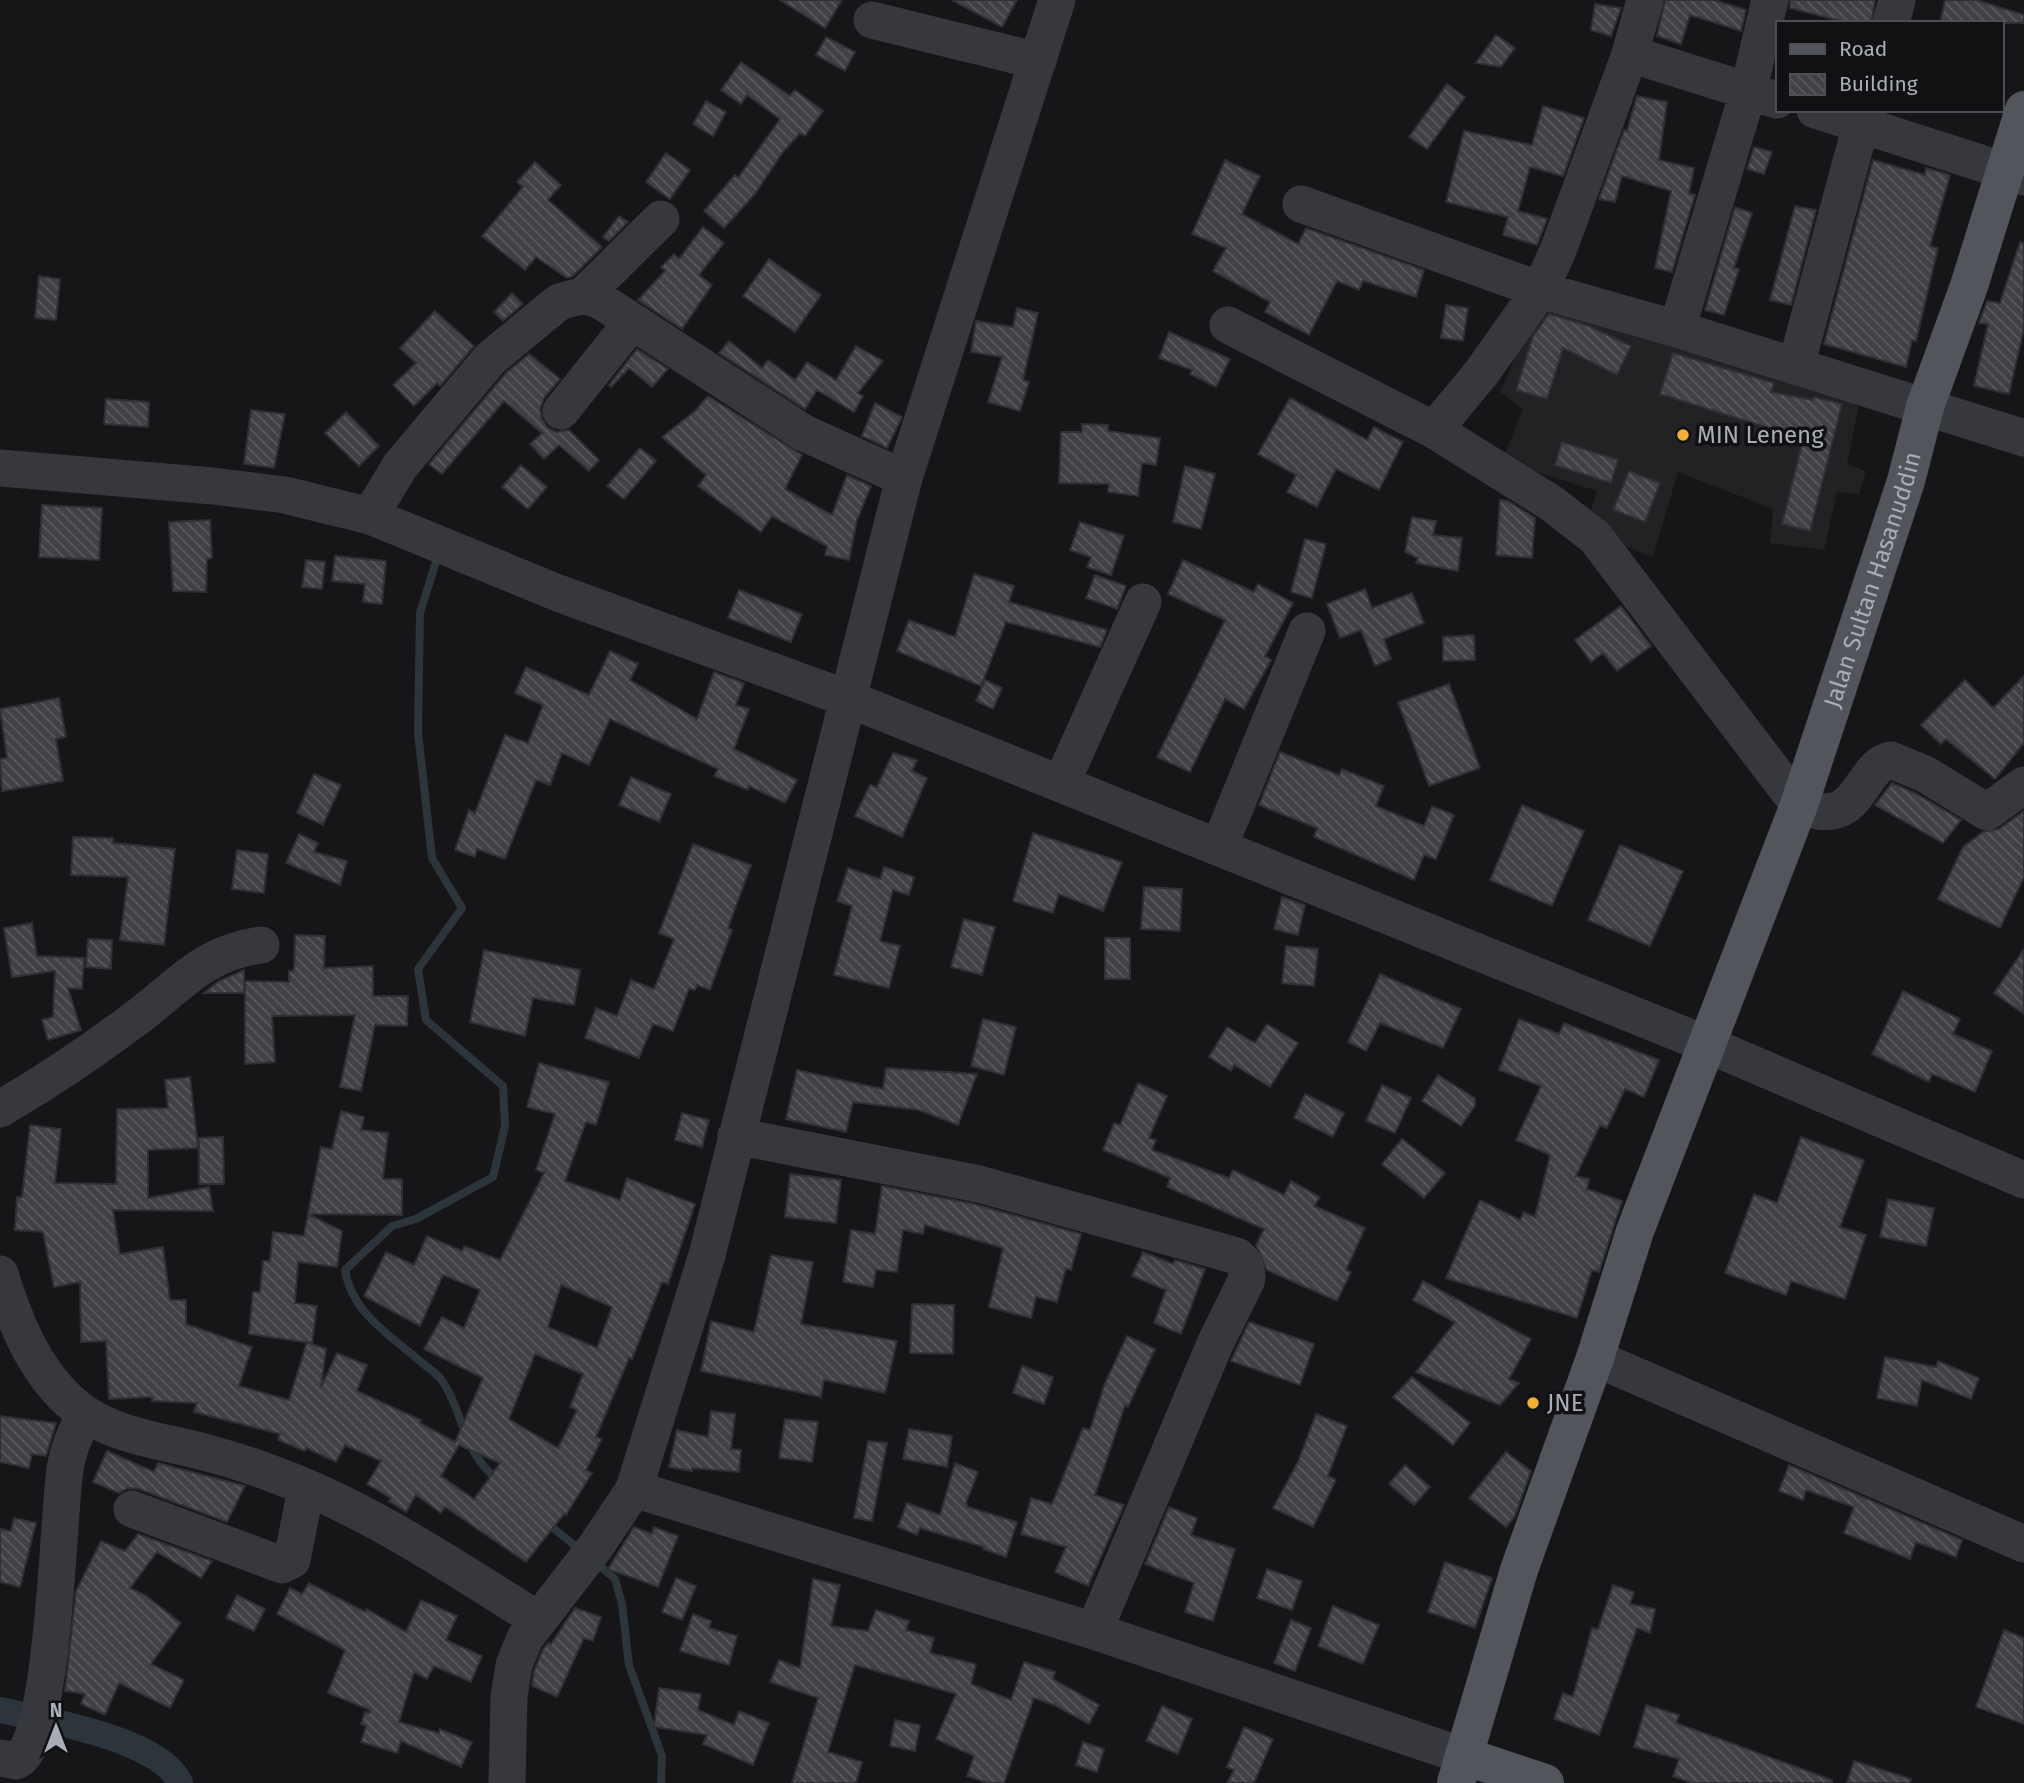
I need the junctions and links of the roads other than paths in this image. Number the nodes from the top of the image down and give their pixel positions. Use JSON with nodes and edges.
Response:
{"nodes":[{"id":1,"x":1057,"y":0,"type":"edge"},
{"id":2,"x":1645,"y":0,"type":"edge"},
{"id":3,"x":1770,"y":0,"type":"edge"},
{"id":4,"x":1897,"y":0,"type":"edge"},
{"id":5,"x":872,"y":20,"type":"dead end"},
{"id":6,"x":1892,"y":21,"type":"edge"},
{"id":7,"x":1630,"y":54,"type":"junction"},
{"id":8,"x":1038,"y":61,"type":"junction"},
{"id":9,"x":1763,"y":96,"type":"edge"},
{"id":10,"x":2024,"y":110,"type":"edge"},
{"id":11,"x":1829,"y":112,"type":"edge"},
{"id":12,"x":1863,"y":117,"type":"edge"},
{"id":13,"x":2014,"y":174,"type":"edge"},
{"id":14,"x":1301,"y":204,"type":"dead end"},
{"id":15,"x":661,"y":219,"type":"dead end"},
{"id":16,"x":1540,"y":290,"type":"junction"},
{"id":17,"x":584,"y":295,"type":"junction"},
{"id":18,"x":632,"y":322,"type":"junction"},
{"id":19,"x":1228,"y":325,"type":"dead end"},
{"id":20,"x":1677,"y":329,"type":"junction"},
{"id":21,"x":1796,"y":366,"type":"junction"},
{"id":22,"x":1925,"y":407,"type":"junction"},
{"id":23,"x":561,"y":411,"type":"dead end"},
{"id":24,"x":1434,"y":430,"type":"junction"},
{"id":25,"x":2024,"y":438,"type":"edge"},
{"id":26,"x":0,"y":468,"type":"edge"},
{"id":27,"x":904,"y":478,"type":"junction"},
{"id":28,"x":370,"y":516,"type":"junction"},
{"id":29,"x":1143,"y":602,"type":"dead end"},
{"id":30,"x":1307,"y":631,"type":"dead end"},
{"id":31,"x":846,"y":698,"type":"junction"},
{"id":32,"x":1061,"y":783,"type":"junction"},
{"id":33,"x":2024,"y":785,"type":"edge"},
{"id":34,"x":1799,"y":805,"type":"junction"},
{"id":35,"x":1219,"y":847,"type":"junction"},
{"id":36,"x":261,"y":945,"type":"dead end"},
{"id":37,"x":1706,"y":1044,"type":"junction"},
{"id":38,"x":0,"y":1109,"type":"edge"},
{"id":39,"x":736,"y":1136,"type":"junction"},
{"id":40,"x":2024,"y":1181,"type":"edge"},
{"id":41,"x":0,"y":1274,"type":"edge"},
{"id":42,"x":1595,"y":1358,"type":"junction"},
{"id":43,"x":85,"y":1414,"type":"junction"},
{"id":44,"x":306,"y":1489,"type":"junction"},
{"id":45,"x":634,"y":1489,"type":"junction"},
{"id":46,"x":132,"y":1509,"type":"dead end"},
{"id":47,"x":2024,"y":1544,"type":"edge"},
{"id":48,"x":537,"y":1619,"type":"junction"},
{"id":49,"x":1094,"y":1631,"type":"junction"},
{"id":50,"x":14,"y":1756,"type":"edge"},
{"id":51,"x":1460,"y":1769,"type":"edge"},
{"id":52,"x":507,"y":1783,"type":"edge"},
{"id":53,"x":1545,"y":1783,"type":"edge"}],
"edges":[{"from":1,"to":8,"type":"street"},
{"from":2,"to":7,"type":"street"},
{"from":3,"to":9,"type":"street"},
{"from":4,"to":6,"type":"street"},
{"from":5,"to":8,"type":"street"},
{"from":7,"to":9,"type":"street"},
{"from":7,"to":16,"type":"street"},
{"from":8,"to":27,"type":"street"},
{"from":9,"to":20,"type":"street"},
{"from":10,"to":13,"type":"main road","name":"Jalan Sultan Hasanuddin"},
{"from":11,"to":12,"type":"street"},
{"from":12,"to":13,"type":"street"},
{"from":12,"to":21,"type":"street"},
{"from":13,"to":22,"type":"main road","name":"Jalan Sultan Hasanuddin"},
{"from":14,"to":16,"type":"street"},
{"from":15,"to":17,"type":"street"},
{"from":16,"to":20,"type":"street"},
{"from":16,"to":24,"type":"street"},
{"from":17,"to":18,"type":"street"},
{"from":17,"to":28,"type":"street"},
{"from":18,"to":23,"type":"street"},
{"from":18,"to":27,"type":"street"},
{"from":19,"to":24,"type":"street"},
{"from":20,"to":21,"type":"street"},
{"from":21,"to":22,"type":"street"},
{"from":22,"to":25,"type":"street"},
{"from":22,"to":34,"type":"main road","name":"Jalan Sultan Hasanuddin"},
{"from":24,"to":34,"type":"street"},
{"from":26,"to":28,"type":"street"},
{"from":27,"to":31,"type":"street"},
{"from":28,"to":31,"type":"street"},
{"from":29,"to":32,"type":"street"},
{"from":30,"to":35,"type":"street"},
{"from":31,"to":32,"type":"street"},
{"from":31,"to":39,"type":"street"},
{"from":32,"to":35,"type":"street"},
{"from":33,"to":34,"type":"street"},
{"from":34,"to":37,"type":"main road","name":"Jalan Sultan Hasanuddin"},
{"from":35,"to":37,"type":"street"},
{"from":36,"to":38,"type":"street"},
{"from":37,"to":40,"type":"street"},
{"from":37,"to":42,"type":"main road","name":"Jalan Sultan Hasanuddin"},
{"from":39,"to":45,"type":"street"},
{"from":39,"to":49,"type":"street"},
{"from":41,"to":43,"type":"street"},
{"from":42,"to":47,"type":"street"},
{"from":42,"to":51,"type":"main road","name":"Jalan Sultan Hasanuddin"},
{"from":43,"to":44,"type":"street"},
{"from":43,"to":50,"type":"street"},
{"from":44,"to":46,"type":"street"},
{"from":44,"to":48,"type":"street"},
{"from":45,"to":48,"type":"street"},
{"from":45,"to":49,"type":"street"},
{"from":48,"to":52,"type":"street"},
{"from":49,"to":51,"type":"street"},
{"from":51,"to":53,"type":"main road"}]}
